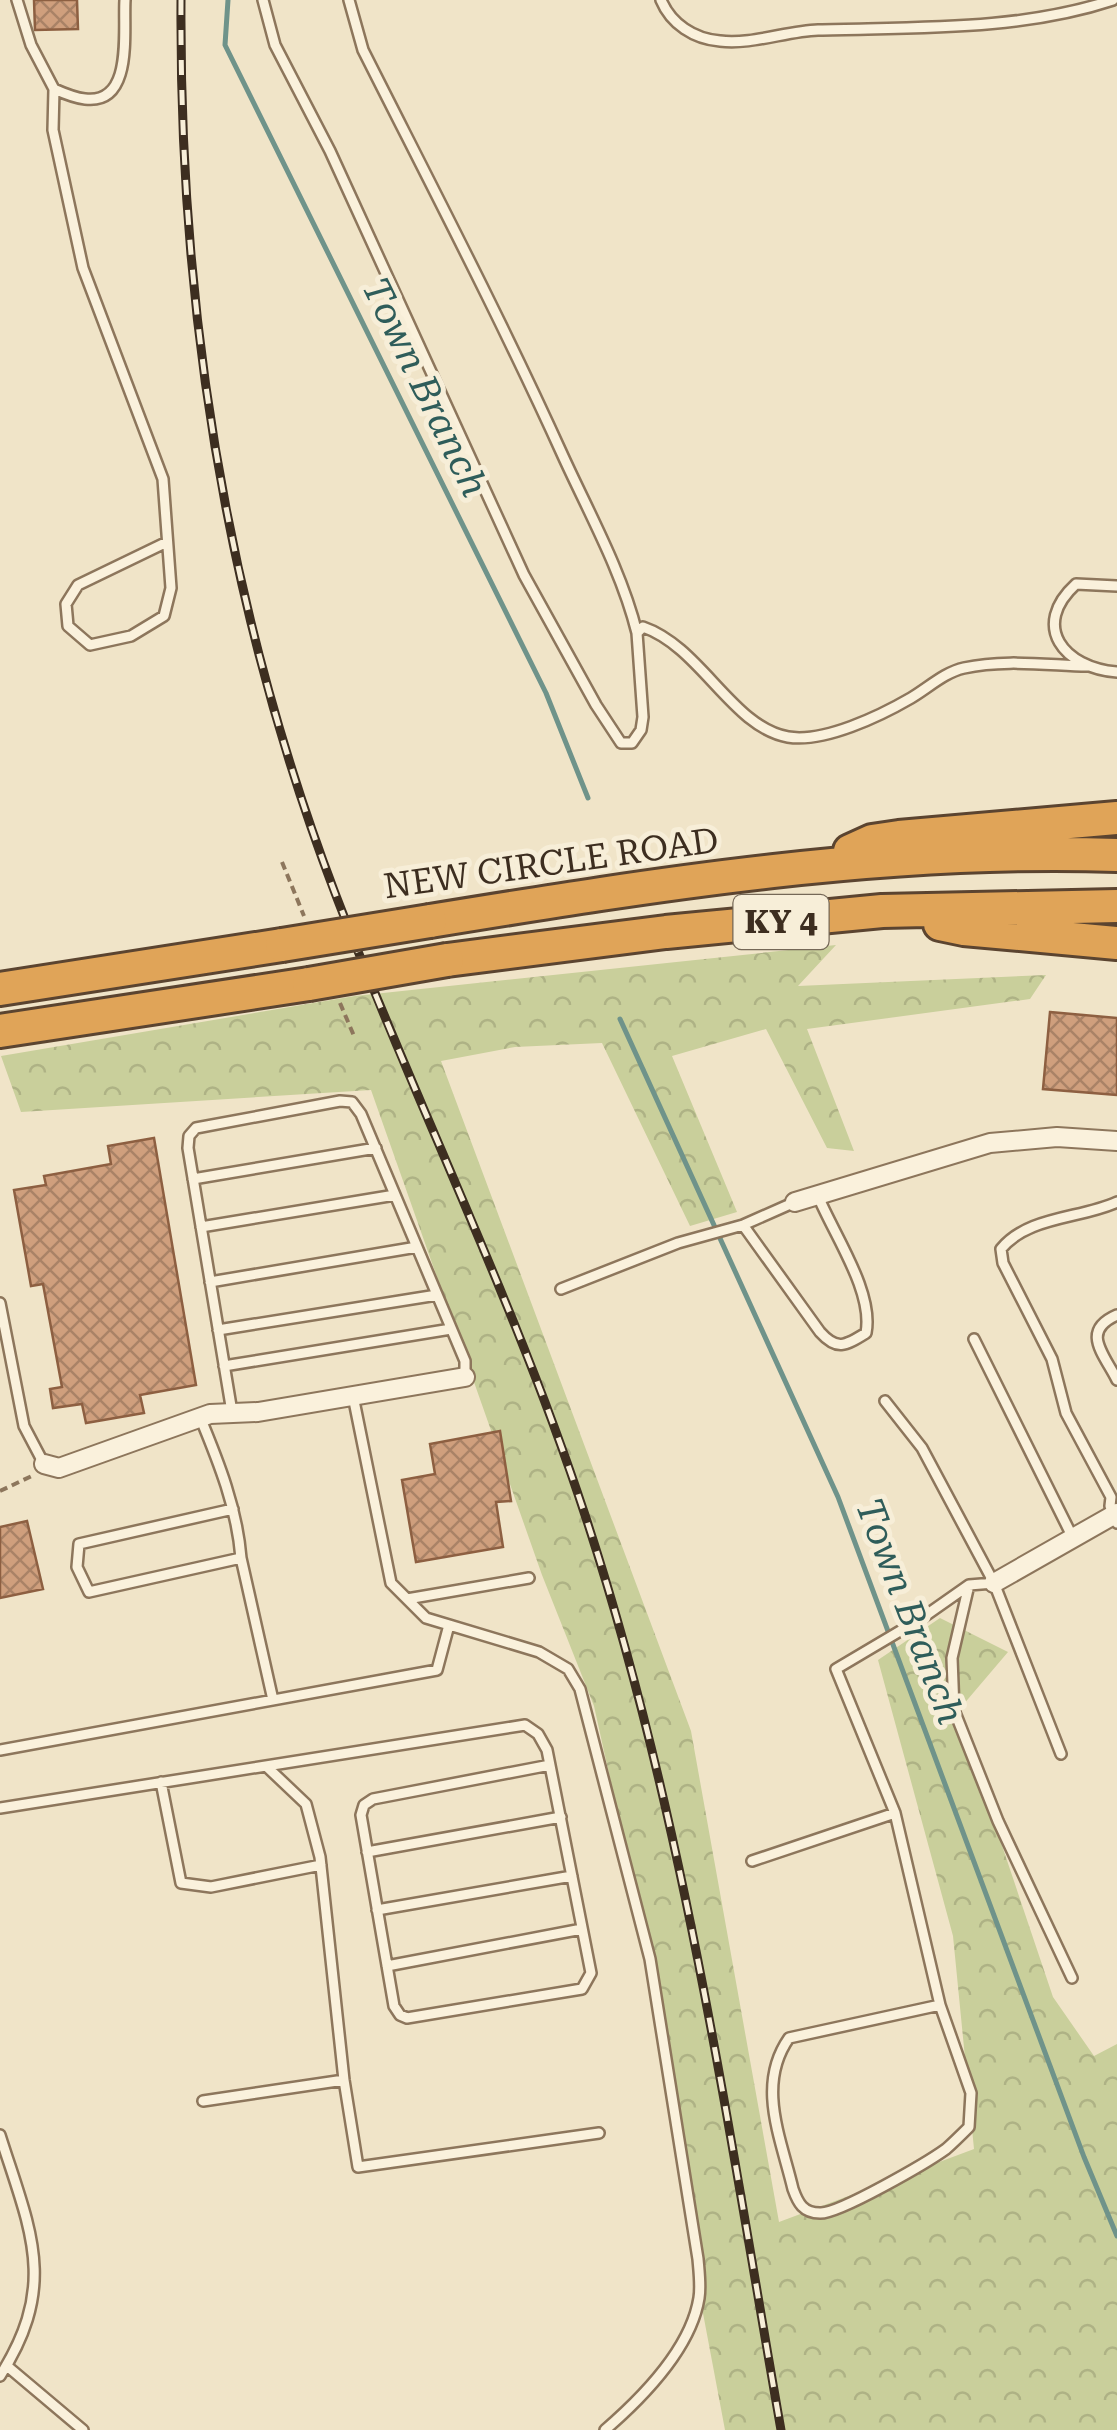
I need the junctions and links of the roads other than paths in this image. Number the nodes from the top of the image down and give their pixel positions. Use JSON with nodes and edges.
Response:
{"nodes":[{"id":1,"x":17,"y":0,"type":"edge"},
{"id":2,"x":125,"y":0,"type":"edge"},
{"id":3,"x":263,"y":0,"type":"edge"},
{"id":4,"x":348,"y":0,"type":"edge"},
{"id":5,"x":661,"y":0,"type":"edge"},
{"id":6,"x":1113,"y":0,"type":"edge"},
{"id":7,"x":54,"y":89,"type":"junction"},
{"id":8,"x":167,"y":542,"type":"junction"},
{"id":9,"x":1117,"y":586,"type":"edge"},
{"id":10,"x":637,"y":633,"type":"junction"},
{"id":11,"x":1087,"y":666,"type":"junction"},
{"id":12,"x":1117,"y":672,"type":"edge"},
{"id":13,"x":1117,"y":818,"type":"edge"},
{"id":14,"x":1117,"y":855,"type":"edge"},
{"id":15,"x":813,"y":867,"type":"junction"},
{"id":16,"x":1117,"y":906,"type":"edge"},
{"id":17,"x":882,"y":911,"type":"junction"},
{"id":18,"x":1117,"y":943,"type":"edge"},
{"id":19,"x":0,"y":988,"type":"edge"},
{"id":20,"x":0,"y":1032,"type":"edge"},
{"id":21,"x":1117,"y":1141,"type":"edge"},
{"id":22,"x":376,"y":1148,"type":"junction"},
{"id":23,"x":194,"y":1179,"type":"junction"},
{"id":24,"x":817,"y":1194,"type":"junction"},
{"id":25,"x":396,"y":1195,"type":"junction"},
{"id":26,"x":795,"y":1202,"type":"joint"},
{"id":27,"x":1117,"y":1202,"type":"edge"},
{"id":28,"x":743,"y":1225,"type":"junction"},
{"id":29,"x":201,"y":1227,"type":"junction"},
{"id":30,"x":417,"y":1247,"type":"junction"},
{"id":31,"x":210,"y":1282,"type":"junction"},
{"id":32,"x":560,"y":1289,"type":"dead end"},
{"id":33,"x":437,"y":1294,"type":"junction"},
{"id":34,"x":0,"y":1303,"type":"edge"},
{"id":35,"x":1117,"y":1315,"type":"edge"},
{"id":36,"x":451,"y":1329,"type":"junction"},
{"id":37,"x":218,"y":1330,"type":"junction"},
{"id":38,"x":974,"y":1340,"type":"dead end"},
{"id":39,"x":224,"y":1366,"type":"junction"},
{"id":40,"x":465,"y":1377,"type":"joint"},
{"id":41,"x":1117,"y":1380,"type":"edge"},
{"id":42,"x":353,"y":1396,"type":"junction"},
{"id":43,"x":885,"y":1401,"type":"dead end"},
{"id":44,"x":232,"y":1413,"type":"junction"},
{"id":45,"x":200,"y":1417,"type":"junction"},
{"id":46,"x":44,"y":1464,"type":"joint"},
{"id":47,"x":233,"y":1509,"type":"junction"},
{"id":48,"x":1116,"y":1517,"type":"edge"},
{"id":49,"x":1074,"y":1538,"type":"junction"},
{"id":50,"x":240,"y":1558,"type":"junction"},
{"id":51,"x":529,"y":1578,"type":"dead end"},
{"id":52,"x":994,"y":1582,"type":"junction"},
{"id":53,"x":969,"y":1586,"type":"junction"},
{"id":54,"x":407,"y":1599,"type":"junction"},
{"id":55,"x":449,"y":1625,"type":"junction"},
{"id":56,"x":273,"y":1700,"type":"junction"},
{"id":57,"x":0,"y":1750,"type":"edge"},
{"id":58,"x":1060,"y":1754,"type":"dead end"},
{"id":59,"x":550,"y":1765,"type":"junction"},
{"id":60,"x":266,"y":1766,"type":"junction"},
{"id":61,"x":161,"y":1782,"type":"junction"},
{"id":62,"x":0,"y":1808,"type":"edge"},
{"id":63,"x":895,"y":1813,"type":"junction"},
{"id":64,"x":560,"y":1817,"type":"junction"},
{"id":65,"x":368,"y":1852,"type":"junction"},
{"id":66,"x":752,"y":1861,"type":"dead end"},
{"id":67,"x":321,"y":1865,"type":"junction"},
{"id":68,"x":572,"y":1876,"type":"junction"},
{"id":69,"x":378,"y":1910,"type":"junction"},
{"id":70,"x":582,"y":1928,"type":"junction"},
{"id":71,"x":387,"y":1966,"type":"junction"},
{"id":72,"x":1072,"y":1978,"type":"dead end"},
{"id":73,"x":940,"y":2006,"type":"junction"},
{"id":74,"x":344,"y":2080,"type":"junction"},
{"id":75,"x":203,"y":2100,"type":"dead end"},
{"id":76,"x":600,"y":2133,"type":"dead end"},
{"id":77,"x":0,"y":2135,"type":"edge"},
{"id":78,"x":6,"y":2366,"type":"junction"},
{"id":79,"x":0,"y":2376,"type":"edge"},
{"id":80,"x":83,"y":2430,"type":"edge"},
{"id":81,"x":605,"y":2430,"type":"edge"}],
"edges":[{"from":1,"to":7,"type":"lane"},
{"from":2,"to":7,"type":"lane"},
{"from":3,"to":10,"type":"lane"},
{"from":4,"to":10,"type":"lane"},
{"from":5,"to":6,"type":"lane"},
{"from":7,"to":8,"type":"lane"},
{"from":8,"to":8,"type":"lane"},
{"from":9,"to":11,"type":"lane"},
{"from":10,"to":11,"type":"lane"},
{"from":11,"to":12,"type":"lane"},
{"from":13,"to":15,"type":"highway"},
{"from":14,"to":15,"type":"highway","name":"NEW CIRCLE ROAD","number":"KY 4"},
{"from":15,"to":19,"type":"highway","name":"NEW CIRCLE ROAD","number":"KY 4","bridge":true},
{"from":16,"to":17,"type":"highway","number":"KY 4"},
{"from":17,"to":18,"type":"highway"},
{"from":17,"to":20,"type":"highway","number":"KY 4","bridge":true},
{"from":21,"to":24,"type":"street"},
{"from":22,"to":23,"type":"lane"},
{"from":22,"to":23,"type":"lane"},
{"from":22,"to":25,"type":"lane"},
{"from":23,"to":29,"type":"lane"},
{"from":24,"to":26,"type":"street"},
{"from":24,"to":28,"type":"lane"},
{"from":25,"to":29,"type":"lane"},
{"from":25,"to":30,"type":"lane"},
{"from":26,"to":28,"type":"lane"},
{"from":27,"to":48,"type":"lane"},
{"from":28,"to":32,"type":"lane"},
{"from":29,"to":31,"type":"lane"},
{"from":30,"to":31,"type":"lane"},
{"from":30,"to":33,"type":"lane"},
{"from":31,"to":37,"type":"lane"},
{"from":33,"to":36,"type":"lane"},
{"from":33,"to":37,"type":"lane"},
{"from":34,"to":46,"type":"lane"},
{"from":35,"to":41,"type":"lane"},
{"from":36,"to":39,"type":"lane"},
{"from":36,"to":40,"type":"lane"},
{"from":37,"to":39,"type":"lane"},
{"from":38,"to":49,"type":"lane"},
{"from":39,"to":44,"type":"lane"},
{"from":40,"to":42,"type":"street"},
{"from":42,"to":44,"type":"street"},
{"from":42,"to":54,"type":"lane"},
{"from":43,"to":52,"type":"lane"},
{"from":44,"to":45,"type":"street"},
{"from":45,"to":46,"type":"street"},
{"from":45,"to":47,"type":"lane"},
{"from":47,"to":50,"type":"lane"},
{"from":47,"to":50,"type":"lane"},
{"from":48,"to":49,"type":"street"},
{"from":49,"to":52,"type":"street"},
{"from":50,"to":56,"type":"lane"},
{"from":51,"to":54,"type":"lane"},
{"from":52,"to":53,"type":"lane"},
{"from":52,"to":58,"type":"lane"},
{"from":53,"to":63,"type":"lane"},
{"from":53,"to":72,"type":"lane"},
{"from":54,"to":55,"type":"lane"},
{"from":55,"to":56,"type":"lane"},
{"from":55,"to":81,"type":"lane"},
{"from":56,"to":57,"type":"lane"},
{"from":59,"to":60,"type":"lane"},
{"from":59,"to":64,"type":"lane"},
{"from":59,"to":65,"type":"lane"},
{"from":60,"to":61,"type":"lane"},
{"from":60,"to":67,"type":"lane"},
{"from":61,"to":62,"type":"lane"},
{"from":61,"to":67,"type":"lane"},
{"from":63,"to":66,"type":"lane"},
{"from":63,"to":73,"type":"lane"},
{"from":64,"to":65,"type":"lane"},
{"from":64,"to":68,"type":"lane"},
{"from":65,"to":69,"type":"lane"},
{"from":67,"to":74,"type":"lane"},
{"from":68,"to":69,"type":"lane"},
{"from":68,"to":70,"type":"lane"},
{"from":69,"to":71,"type":"lane"},
{"from":70,"to":71,"type":"lane"},
{"from":70,"to":71,"type":"lane"},
{"from":73,"to":73,"type":"lane"},
{"from":74,"to":75,"type":"lane"},
{"from":74,"to":76,"type":"lane"},
{"from":77,"to":78,"type":"lane"},
{"from":78,"to":79,"type":"lane"},
{"from":78,"to":80,"type":"lane"}]}
